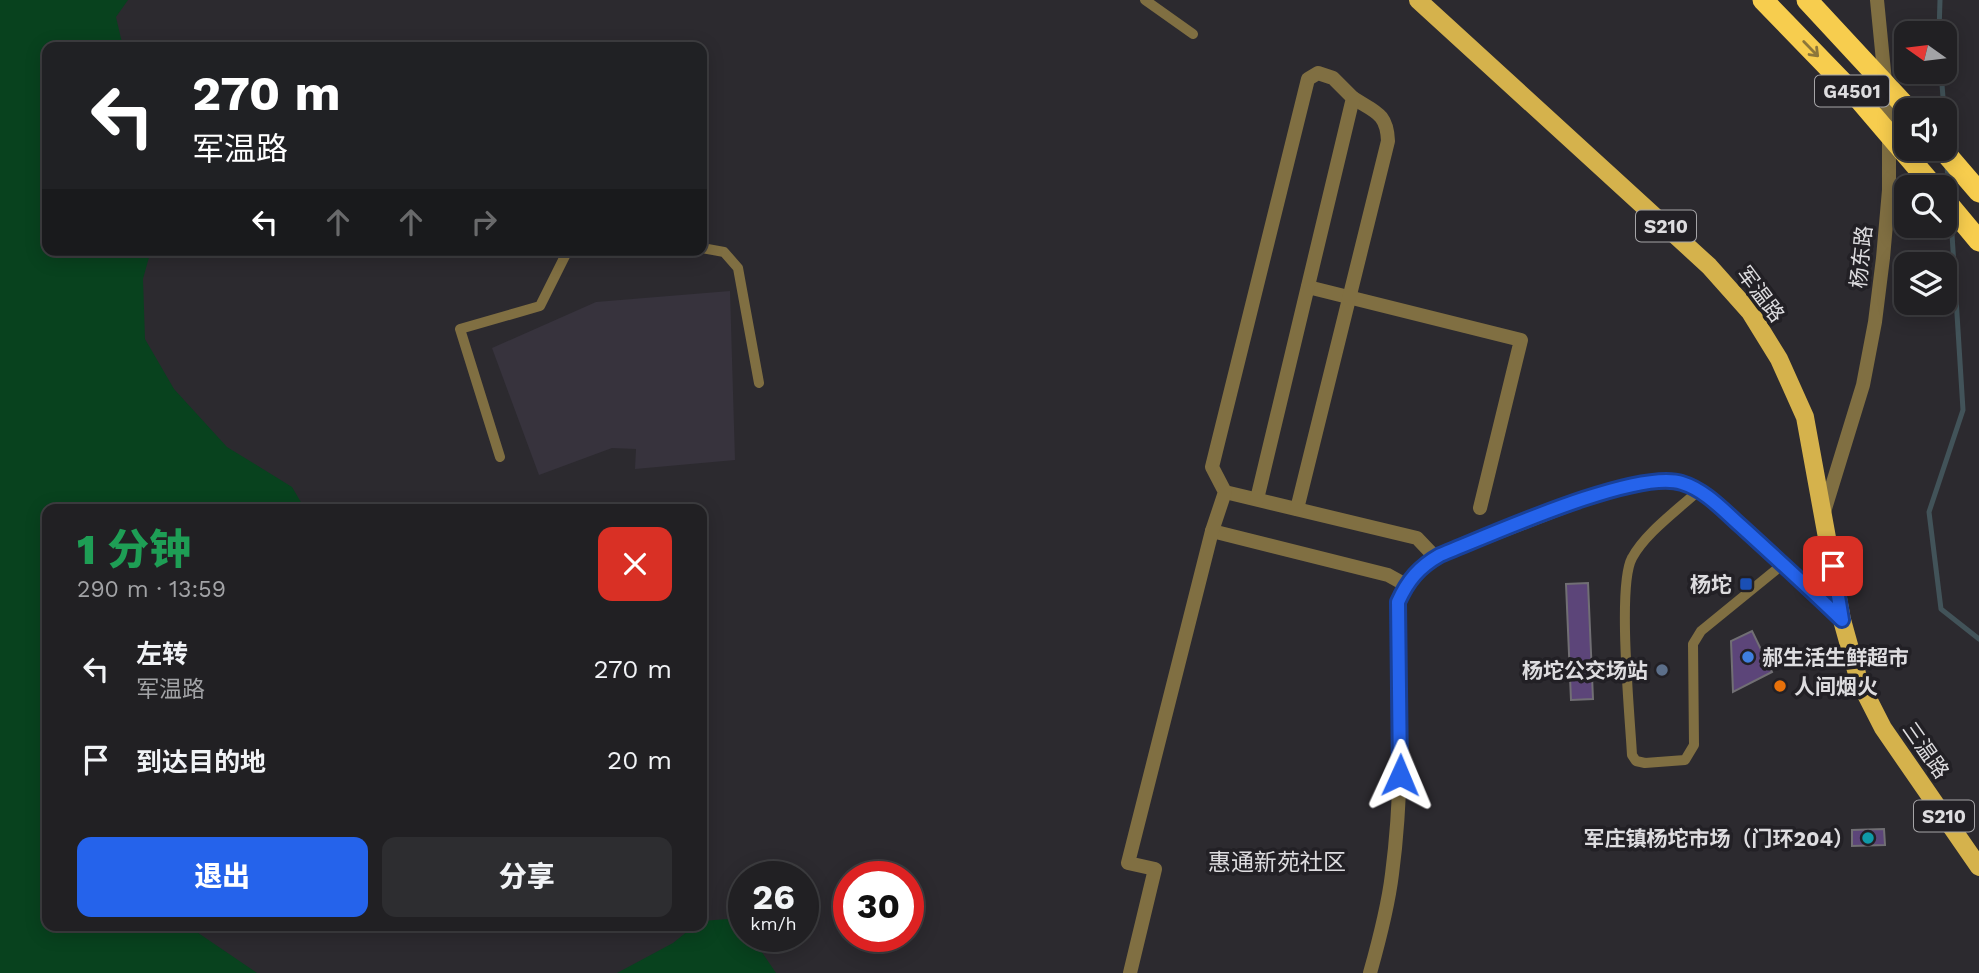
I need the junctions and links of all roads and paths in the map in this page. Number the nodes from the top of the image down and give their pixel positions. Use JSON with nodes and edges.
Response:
{"nodes":[{"id":1,"x":1145,"y":0,"type":"edge"},
{"id":2,"x":1418,"y":0,"type":"edge"},
{"id":3,"x":1763,"y":0,"type":"edge"},
{"id":4,"x":1807,"y":0,"type":"edge"},
{"id":5,"x":1877,"y":0,"type":"edge"},
{"id":6,"x":1193,"y":34,"type":"dead end"},
{"id":7,"x":1353,"y":98,"type":"junction"},
{"id":8,"x":1898,"y":98,"type":"edge"},
{"id":9,"x":1952,"y":161,"type":"edge"},
{"id":10,"x":1924,"y":175,"type":"edge"},
{"id":11,"x":1979,"y":192,"type":"edge"},
{"id":12,"x":1957,"y":215,"type":"edge"},
{"id":13,"x":1979,"y":241,"type":"edge"},
{"id":14,"x":707,"y":249,"type":"edge"},
{"id":15,"x":565,"y":256,"type":"edge"},
{"id":16,"x":1308,"y":287,"type":"junction"},
{"id":17,"x":1349,"y":297,"type":"junction"},
{"id":18,"x":759,"y":383,"type":"dead end"},
{"id":19,"x":500,"y":457,"type":"dead end"},
{"id":20,"x":1699,"y":490,"type":"junction"},
{"id":21,"x":1225,"y":492,"type":"junction"},
{"id":22,"x":1257,"y":499,"type":"junction"},
{"id":23,"x":1480,"y":508,"type":"dead end"},
{"id":24,"x":1297,"y":509,"type":"junction"},
{"id":25,"x":1824,"y":512,"type":"junction"},
{"id":26,"x":1212,"y":531,"type":"junction"},
{"id":27,"x":1436,"y":558,"type":"junction"},
{"id":28,"x":1783,"y":564,"type":"junction"},
{"id":29,"x":1406,"y":585,"type":"junction"},
{"id":30,"x":1842,"y":620,"type":"junction"},
{"id":31,"x":1883,"y":727,"type":"joint"},
{"id":32,"x":1979,"y":867,"type":"edge"},
{"id":33,"x":1130,"y":973,"type":"edge"},
{"id":34,"x":1370,"y":973,"type":"edge"}],
"edges":[{"from":1,"to":6,"type":"lane"},
{"from":2,"to":25,"type":"main road","name":"军温路","number":"S210"},
{"from":3,"to":10,"type":"highway","number":"G4501","one_way":true,"bridge":true},
{"from":4,"to":8,"type":"highway","number":"G4501","bridge":true},
{"from":5,"to":25,"type":"street","name":"杨东路"},
{"from":7,"to":16,"type":"street"},
{"from":7,"to":17,"type":"street"},
{"from":7,"to":21,"type":"street"},
{"from":9,"to":11,"type":"highway"},
{"from":12,"to":13,"type":"highway"},
{"from":14,"to":18,"type":"lane"},
{"from":15,"to":19,"type":"lane"},
{"from":16,"to":17,"type":"street"},
{"from":16,"to":22,"type":"street"},
{"from":17,"to":23,"type":"street"},
{"from":17,"to":24,"type":"street"},
{"from":20,"to":27,"type":"street"},
{"from":20,"to":28,"type":"street"},
{"from":20,"to":28,"type":"lane"},
{"from":21,"to":22,"type":"street"},
{"from":21,"to":26,"type":"street"},
{"from":22,"to":24,"type":"street"},
{"from":24,"to":27,"type":"street"},
{"from":25,"to":30,"type":"main road","name":"军温路","number":"S210"},
{"from":26,"to":29,"type":"street"},
{"from":26,"to":33,"type":"street"},
{"from":27,"to":29,"type":"street"},
{"from":28,"to":30,"type":"street"},
{"from":29,"to":34,"type":"street"},
{"from":30,"to":31,"type":"main road","name":"军温路","number":"S210"},
{"from":31,"to":32,"type":"main road","name":"三温路","number":"S210"}]}
